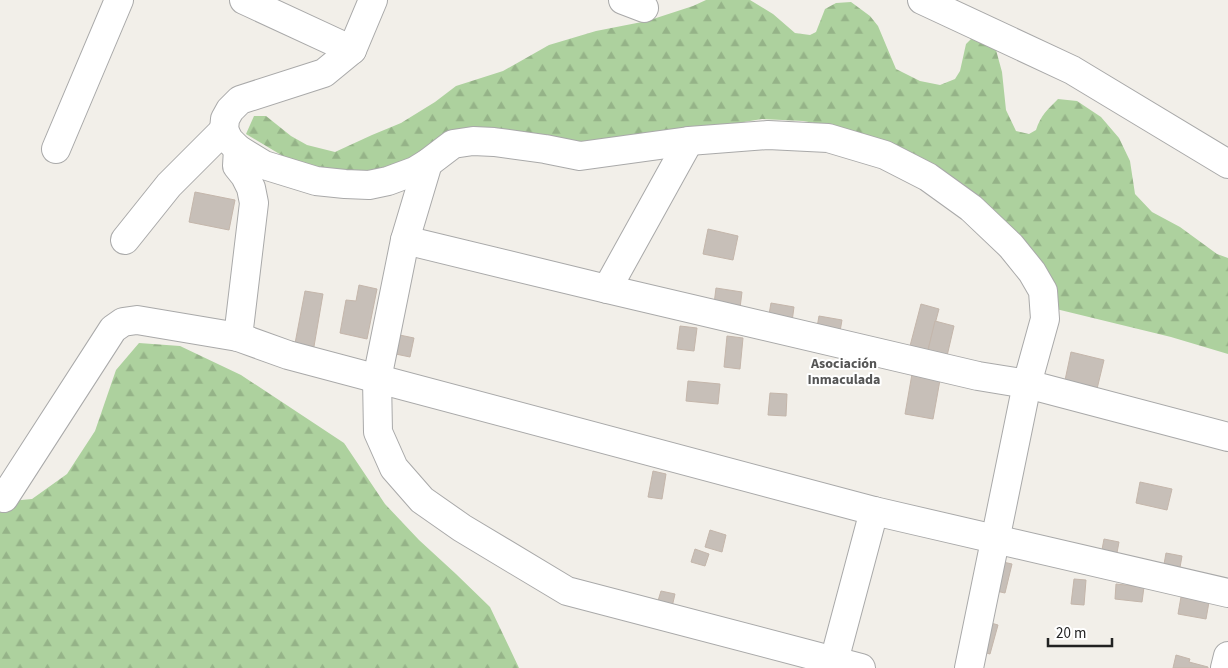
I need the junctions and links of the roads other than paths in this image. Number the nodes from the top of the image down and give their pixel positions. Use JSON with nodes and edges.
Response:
{"nodes":[{"id":1,"x":119,"y":0,"type":"edge"},
{"id":2,"x":244,"y":0,"type":"edge"},
{"id":3,"x":373,"y":0,"type":"edge"},
{"id":4,"x":922,"y":0,"type":"edge"},
{"id":5,"x":352,"y":50,"type":"junction"},
{"id":6,"x":231,"y":140,"type":"junction"},
{"id":7,"x":689,"y":141,"type":"junction"},
{"id":8,"x":56,"y":149,"type":"dead end"},
{"id":9,"x":428,"y":163,"type":"junction"},
{"id":10,"x":1228,"y":164,"type":"edge"},
{"id":11,"x":125,"y":240,"type":"dead end"},
{"id":12,"x":405,"y":240,"type":"junction"},
{"id":13,"x":607,"y":289,"type":"junction"},
{"id":14,"x":238,"y":337,"type":"junction"},
{"id":15,"x":377,"y":379,"type":"junction"},
{"id":16,"x":1028,"y":384,"type":"junction"},
{"id":17,"x":1228,"y":437,"type":"edge"},
{"id":18,"x":4,"y":498,"type":"dead end"},
{"id":19,"x":874,"y":511,"type":"junction"},
{"id":20,"x":996,"y":539,"type":"junction"},
{"id":21,"x":1228,"y":593,"type":"edge"},
{"id":22,"x":1228,"y":656,"type":"edge"},
{"id":23,"x":834,"y":661,"type":"junction"},
{"id":24,"x":861,"y":668,"type":"edge"},
{"id":25,"x":969,"y":668,"type":"edge"},
{"id":26,"x":1225,"y":668,"type":"edge"}],
"edges":[{"from":1,"to":8,"type":"street"},
{"from":2,"to":5,"type":"street"},
{"from":3,"to":5,"type":"street"},
{"from":4,"to":10,"type":"street"},
{"from":5,"to":6,"type":"street"},
{"from":6,"to":9,"type":"street"},
{"from":6,"to":11,"type":"street"},
{"from":6,"to":14,"type":"street"},
{"from":7,"to":9,"type":"street"},
{"from":7,"to":13,"type":"street"},
{"from":7,"to":16,"type":"street"},
{"from":9,"to":12,"type":"street"},
{"from":12,"to":13,"type":"street"},
{"from":12,"to":15,"type":"street"},
{"from":13,"to":16,"type":"street"},
{"from":14,"to":15,"type":"street"},
{"from":14,"to":18,"type":"street"},
{"from":15,"to":19,"type":"street"},
{"from":15,"to":23,"type":"street"},
{"from":16,"to":17,"type":"street"},
{"from":16,"to":20,"type":"street"},
{"from":19,"to":20,"type":"street"},
{"from":19,"to":23,"type":"street"},
{"from":20,"to":21,"type":"street"},
{"from":20,"to":25,"type":"street"},
{"from":22,"to":26,"type":"street"},
{"from":23,"to":24,"type":"street"}]}
